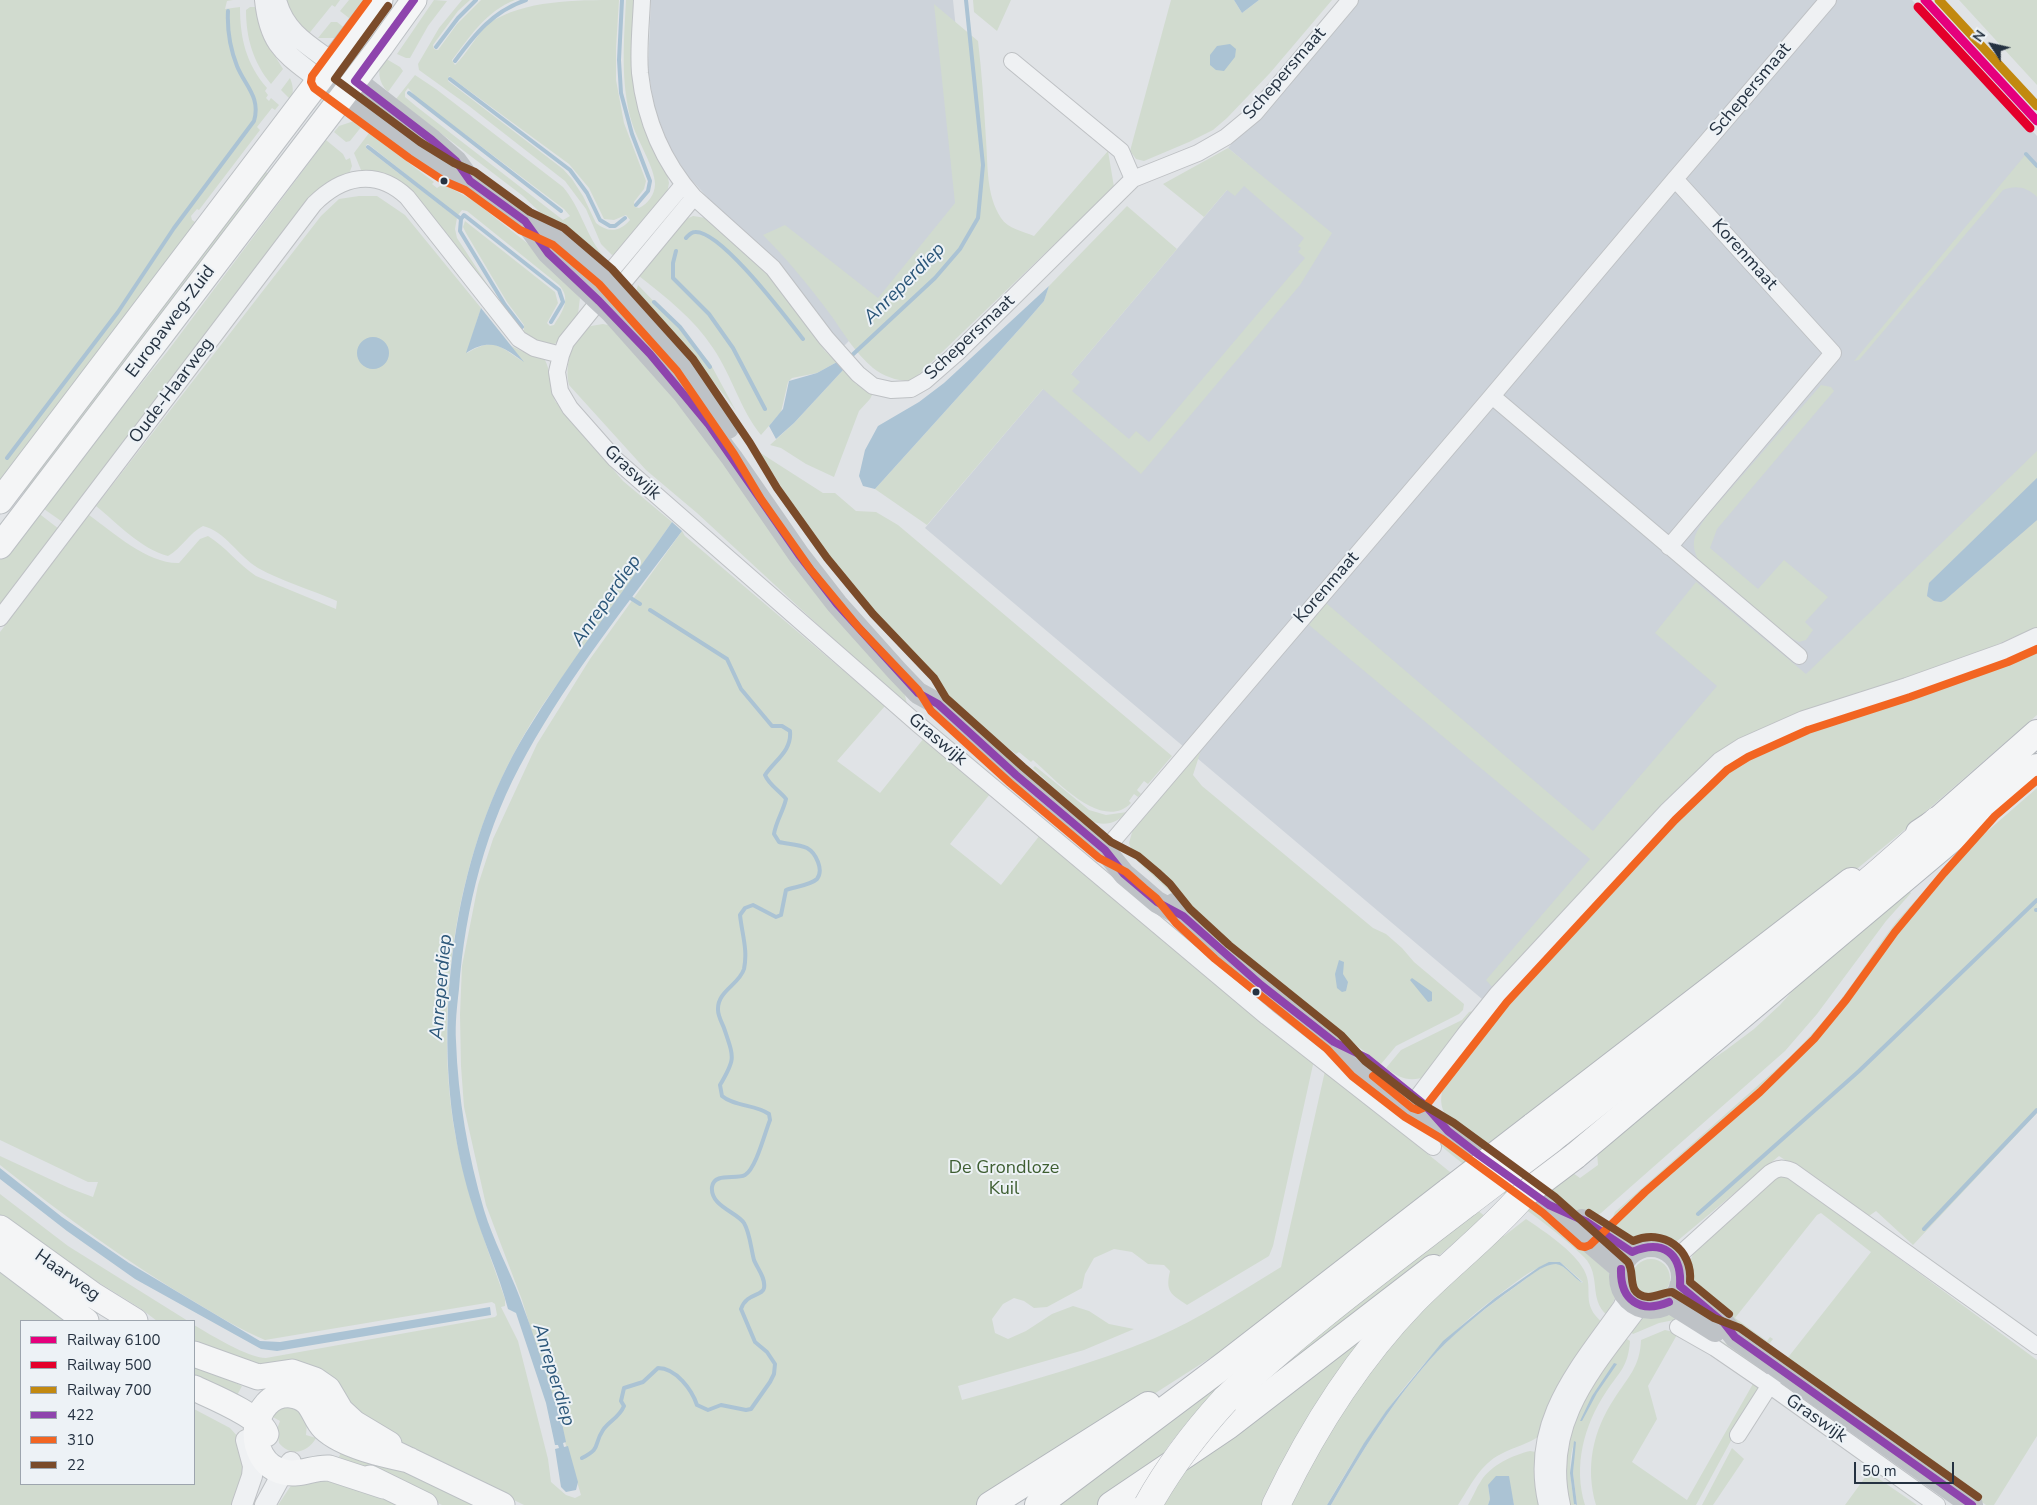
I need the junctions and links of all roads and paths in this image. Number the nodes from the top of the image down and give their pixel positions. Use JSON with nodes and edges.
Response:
{"nodes":[{"id":1,"x":265,"y":0,"type":"edge"},
{"id":2,"x":276,"y":0,"type":"edge"},
{"id":3,"x":380,"y":0,"type":"edge"},
{"id":4,"x":414,"y":0,"type":"edge"},
{"id":5,"x":642,"y":0,"type":"edge"},
{"id":6,"x":1350,"y":0,"type":"edge"},
{"id":7,"x":1828,"y":0,"type":"edge"},
{"id":8,"x":1012,"y":61,"type":"dead end"},
{"id":9,"x":327,"y":72,"type":"junction"},
{"id":10,"x":348,"y":89,"type":"junction"},
{"id":11,"x":1133,"y":179,"type":"junction"},
{"id":12,"x":1675,"y":179,"type":"junction"},
{"id":13,"x":689,"y":191,"type":"junction"},
{"id":14,"x":608,"y":289,"type":"junction"},
{"id":15,"x":561,"y":355,"type":"junction"},
{"id":16,"x":1492,"y":396,"type":"junction"},
{"id":17,"x":0,"y":502,"type":"edge"},
{"id":18,"x":0,"y":546,"type":"edge"},
{"id":19,"x":1669,"y":547,"type":"junction"},
{"id":20,"x":0,"y":618,"type":"edge"},
{"id":21,"x":2037,"y":638,"type":"edge"},
{"id":22,"x":1799,"y":656,"type":"dead end"},
{"id":23,"x":2037,"y":733,"type":"edge"},
{"id":24,"x":2037,"y":767,"type":"edge"},
{"id":25,"x":1938,"y":821,"type":"joint"},
{"id":26,"x":1105,"y":850,"type":"junction"},
{"id":27,"x":1415,"y":1104,"type":"junction"},
{"id":28,"x":1440,"y":1139,"type":"junction"},
{"id":29,"x":1459,"y":1196,"type":"junction"},
{"id":30,"x":1522,"y":1196,"type":"joint"},
{"id":31,"x":1496,"y":1222,"type":"junction"},
{"id":32,"x":0,"y":1228,"type":"edge"},
{"id":33,"x":0,"y":1256,"type":"edge"},
{"id":34,"x":1676,"y":1258,"type":"junction"},
{"id":35,"x":1626,"y":1260,"type":"junction"},
{"id":36,"x":1675,"y":1294,"type":"junction"},
{"id":37,"x":1634,"y":1301,"type":"junction"},
{"id":38,"x":85,"y":1320,"type":"edge"},
{"id":39,"x":133,"y":1320,"type":"edge"},
{"id":40,"x":1678,"y":1327,"type":"dead end"},
{"id":41,"x":2037,"y":1346,"type":"edge"},
{"id":42,"x":195,"y":1354,"type":"edge"},
{"id":43,"x":1227,"y":1363,"type":"junction"},
{"id":44,"x":1774,"y":1377,"type":"junction"},
{"id":45,"x":270,"y":1383,"type":"junction"},
{"id":46,"x":195,"y":1389,"type":"edge"},
{"id":47,"x":195,"y":1396,"type":"edge"},
{"id":48,"x":195,"y":1404,"type":"edge"},
{"id":49,"x":333,"y":1421,"type":"junction"},
{"id":50,"x":250,"y":1425,"type":"junction"},
{"id":51,"x":1738,"y":1435,"type":"dead end"},
{"id":52,"x":318,"y":1455,"type":"junction"},
{"id":53,"x":286,"y":1468,"type":"junction"},
{"id":54,"x":384,"y":1486,"type":"junction"},
{"id":55,"x":242,"y":1505,"type":"edge"},
{"id":56,"x":248,"y":1505,"type":"edge"},
{"id":57,"x":265,"y":1505,"type":"edge"},
{"id":58,"x":274,"y":1505,"type":"edge"},
{"id":59,"x":424,"y":1505,"type":"edge"},
{"id":60,"x":502,"y":1505,"type":"edge"},
{"id":61,"x":990,"y":1505,"type":"edge"},
{"id":62,"x":1038,"y":1505,"type":"edge"},
{"id":63,"x":1111,"y":1505,"type":"edge"},
{"id":64,"x":1148,"y":1505,"type":"edge"},
{"id":65,"x":1276,"y":1505,"type":"edge"},
{"id":66,"x":1547,"y":1505,"type":"edge"},
{"id":67,"x":1562,"y":1505,"type":"edge"},
{"id":68,"x":1937,"y":1505,"type":"edge"},
{"id":69,"x":1972,"y":1505,"type":"edge"}],
"edges":[{"from":1,"to":9,"type":"street"},
{"from":2,"to":9,"type":"street"},
{"from":3,"to":9,"type":"main road","name":"Europaweg-Zuid"},
{"from":4,"to":10,"type":"main road","name":"Europaweg-Zuid"},
{"from":5,"to":13,"type":"street","name":"Schepersmaat"},
{"from":6,"to":11,"type":"street","name":"Schepersmaat"},
{"from":7,"to":12,"type":"street","name":"Schepersmaat"},
{"from":8,"to":11,"type":"street"},
{"from":9,"to":10,"type":"main road"},
{"from":9,"to":17,"type":"main road","name":"Europaweg-Zuid"},
{"from":10,"to":14,"type":"main road","name":"Graswijk"},
{"from":10,"to":18,"type":"main road","name":"Europaweg-Zuid"},
{"from":11,"to":13,"type":"street","name":"Schepersmaat"},
{"from":12,"to":16,"type":"street","name":"Korenmaat"},
{"from":12,"to":19,"type":"street","name":"Korenmaat"},
{"from":13,"to":14,"type":"street"},
{"from":14,"to":15,"type":"street","name":"Graswijk"},
{"from":14,"to":26,"type":"main road","name":"Graswijk"},
{"from":15,"to":20,"type":"street","name":"Oude-Haarweg"},
{"from":15,"to":28,"type":"street","name":"Graswijk"},
{"from":16,"to":19,"type":"street"},
{"from":16,"to":26,"type":"street","name":"Korenmaat"},
{"from":19,"to":22,"type":"street"},
{"from":21,"to":27,"type":"street"},
{"from":23,"to":25,"type":"highway"},
{"from":24,"to":30,"type":"highway","bridge":true},
{"from":25,"to":29,"type":"highway","bridge":true},
{"from":26,"to":27,"type":"main road","name":"Graswijk"},
{"from":27,"to":28,"type":"main road","name":"Graswijk"},
{"from":28,"to":35,"type":"main road","name":"Graswijk"},
{"from":29,"to":43,"type":"highway"},
{"from":29,"to":64,"type":"highway","bridge":true},
{"from":30,"to":31,"type":"highway"},
{"from":31,"to":63,"type":"highway"},
{"from":31,"to":65,"type":"highway"},
{"from":32,"to":39,"type":"main road","name":"Haarweg"},
{"from":33,"to":38,"type":"main road","name":"Haarweg"},
{"from":34,"to":35,"type":"main road"},
{"from":34,"to":36,"type":"main road"},
{"from":34,"to":41,"type":"street"},
{"from":35,"to":37,"type":"main road"},
{"from":36,"to":37,"type":"main road"},
{"from":36,"to":44,"type":"main road","name":"Graswijk"},
{"from":37,"to":66,"type":"street"},
{"from":37,"to":67,"type":"street"},
{"from":40,"to":44,"type":"street","name":"Graswijk"},
{"from":42,"to":45,"type":"main road"},
{"from":43,"to":61,"type":"highway"},
{"from":43,"to":62,"type":"highway"},
{"from":44,"to":51,"type":"street","name":"Graswijk"},
{"from":44,"to":68,"type":"street","name":"Graswijk"},
{"from":44,"to":69,"type":"main road","name":"Graswijk"},
{"from":45,"to":49,"type":"main road"},
{"from":45,"to":50,"type":"main road"},
{"from":46,"to":50,"type":"main road"},
{"from":47,"to":50,"type":"main road"},
{"from":48,"to":50,"type":"main road"},
{"from":49,"to":50,"type":"main road"},
{"from":49,"to":52,"type":"main road"},
{"from":49,"to":60,"type":"main road"},
{"from":50,"to":53,"type":"main road"},
{"from":50,"to":55,"type":"street"},
{"from":52,"to":53,"type":"main road"},
{"from":52,"to":54,"type":"main road"},
{"from":53,"to":54,"type":"main road"},
{"from":53,"to":56,"type":"street"},
{"from":53,"to":57,"type":"street"},
{"from":53,"to":58,"type":"street"},
{"from":54,"to":59,"type":"main road"}]}
